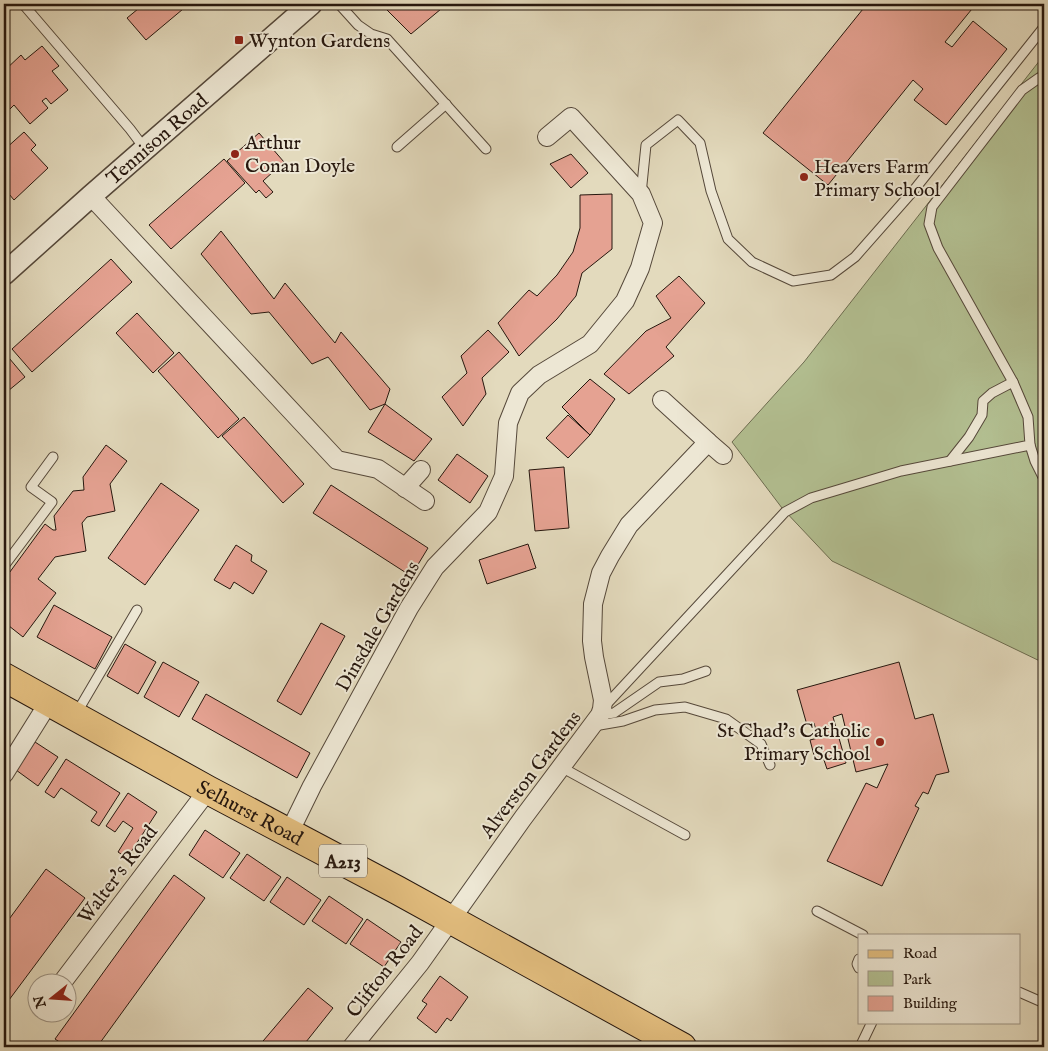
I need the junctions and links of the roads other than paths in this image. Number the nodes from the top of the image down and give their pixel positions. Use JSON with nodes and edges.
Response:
{"nodes":[{"id":1,"x":23,"y":4,"type":"edge"},
{"id":2,"x":311,"y":4,"type":"edge"},
{"id":3,"x":338,"y":4,"type":"edge"},
{"id":4,"x":1044,"y":27,"type":"edge"},
{"id":5,"x":1044,"y":75,"type":"edge"},
{"id":6,"x":446,"y":104,"type":"junction"},
{"id":7,"x":547,"y":137,"type":"dead end"},
{"id":8,"x":397,"y":146,"type":"dead end"},
{"id":9,"x":145,"y":149,"type":"junction"},
{"id":10,"x":486,"y":149,"type":"dead end"},
{"id":11,"x":641,"y":194,"type":"junction"},
{"id":12,"x":91,"y":196,"type":"junction"},
{"id":13,"x":4,"y":274,"type":"edge"},
{"id":14,"x":1012,"y":382,"type":"junction"},
{"id":15,"x":662,"y":400,"type":"dead end"},
{"id":16,"x":708,"y":442,"type":"junction"},
{"id":17,"x":1030,"y":446,"type":"junction"},
{"id":18,"x":723,"y":455,"type":"dead end"},
{"id":19,"x":53,"y":456,"type":"dead end"},
{"id":20,"x":950,"y":461,"type":"junction"},
{"id":21,"x":422,"y":470,"type":"dead end"},
{"id":22,"x":1044,"y":479,"type":"edge"},
{"id":23,"x":405,"y":488,"type":"junction"},
{"id":24,"x":425,"y":501,"type":"dead end"},
{"id":25,"x":4,"y":566,"type":"edge"},
{"id":26,"x":138,"y":610,"type":"dead end"},
{"id":27,"x":706,"y":671,"type":"dead end"},
{"id":28,"x":4,"y":677,"type":"edge"},
{"id":29,"x":49,"y":702,"type":"junction"},
{"id":30,"x":75,"y":716,"type":"junction"},
{"id":31,"x":598,"y":716,"type":"junction"},
{"id":32,"x":770,"y":765,"type":"dead end"},
{"id":33,"x":561,"y":767,"type":"junction"},
{"id":34,"x":4,"y":774,"type":"edge"},
{"id":35,"x":208,"y":790,"type":"junction"},
{"id":36,"x":289,"y":833,"type":"junction"},
{"id":37,"x":685,"y":835,"type":"dead end"},
{"id":38,"x":817,"y":911,"type":"dead end"},
{"id":39,"x":450,"y":920,"type":"junction"},
{"id":40,"x":861,"y":934,"type":"edge"},
{"id":41,"x":69,"y":974,"type":"edge"},
{"id":42,"x":1020,"y":992,"type":"edge"},
{"id":43,"x":1044,"y":1003,"type":"edge"},
{"id":44,"x":871,"y":1024,"type":"edge"},
{"id":45,"x":352,"y":1047,"type":"edge"},
{"id":46,"x":682,"y":1047,"type":"edge"},
{"id":47,"x":860,"y":1047,"type":"edge"}],
"edges":[{"from":1,"to":9,"type":"lane"},
{"from":2,"to":9,"type":"street","name":"Tennison Road"},
{"from":3,"to":6,"type":"lane"},
{"from":4,"to":11,"type":"lane"},
{"from":5,"to":14,"type":"lane"},
{"from":6,"to":8,"type":"lane"},
{"from":6,"to":10,"type":"lane"},
{"from":7,"to":11,"type":"street","name":"Dinsdale Gardens"},
{"from":9,"to":12,"type":"street","name":"Tennison Road"},
{"from":11,"to":36,"type":"street","name":"Dinsdale Gardens"},
{"from":12,"to":13,"type":"street","name":"Tennison Road"},
{"from":12,"to":23,"type":"street"},
{"from":14,"to":17,"type":"lane"},
{"from":14,"to":20,"type":"lane"},
{"from":15,"to":16,"type":"street"},
{"from":16,"to":18,"type":"street"},
{"from":16,"to":31,"type":"street","name":"Alverston Gardens"},
{"from":17,"to":20,"type":"lane"},
{"from":17,"to":22,"type":"lane"},
{"from":19,"to":25,"type":"lane"},
{"from":20,"to":31,"type":"lane"},
{"from":21,"to":23,"type":"street"},
{"from":23,"to":24,"type":"street"},
{"from":26,"to":30,"type":"lane"},
{"from":27,"to":31,"type":"lane"},
{"from":28,"to":29,"type":"main road","name":"Selhurst Road","number":"A213"},
{"from":29,"to":30,"type":"main road","name":"Selhurst Road","number":"A213"},
{"from":29,"to":34,"type":"street"},
{"from":30,"to":35,"type":"main road","name":"Selhurst Road","number":"A213"},
{"from":31,"to":32,"type":"lane"},
{"from":31,"to":33,"type":"street","name":"Alverston Gardens"},
{"from":33,"to":37,"type":"lane"},
{"from":33,"to":39,"type":"street","name":"Alverston Gardens"},
{"from":35,"to":36,"type":"main road","name":"Selhurst Road","number":"A213"},
{"from":35,"to":41,"type":"street","name":"Walter's Road"},
{"from":36,"to":39,"type":"main road","name":"Selhurst Road","number":"A213"},
{"from":38,"to":40,"type":"lane"},
{"from":39,"to":45,"type":"street","name":"Clifton Road"},
{"from":39,"to":46,"type":"main road","name":"Selhurst Road","number":"A213"},
{"from":42,"to":43,"type":"lane"},
{"from":44,"to":47,"type":"lane"}]}
